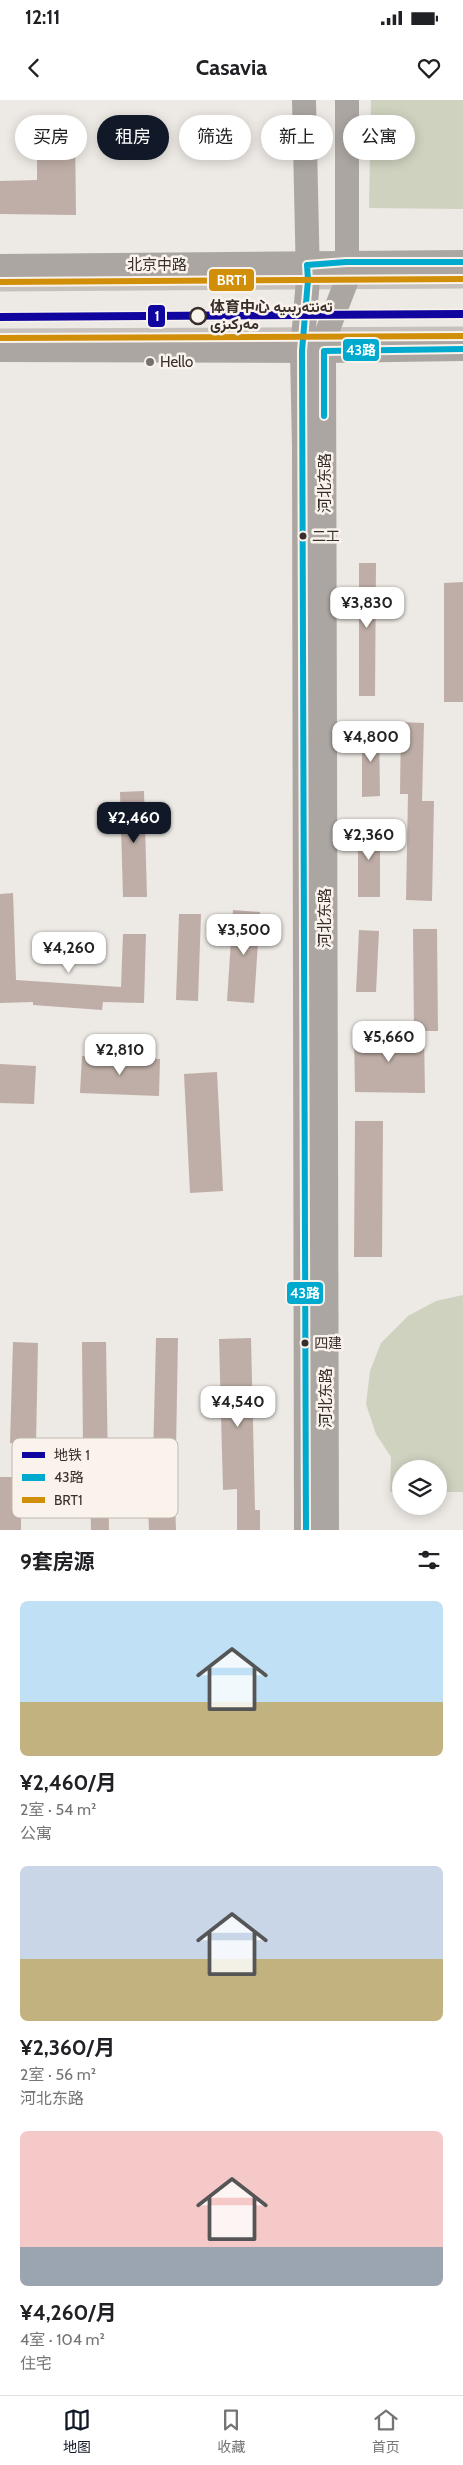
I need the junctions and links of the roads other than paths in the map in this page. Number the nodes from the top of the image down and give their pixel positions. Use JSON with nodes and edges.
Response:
{"nodes":[{"id":1,"x":304,"y":100,"type":"edge"},
{"id":2,"x":347,"y":100,"type":"edge"},
{"id":3,"x":463,"y":262,"type":"edge"},
{"id":4,"x":0,"y":266,"type":"edge"},
{"id":5,"x":346,"y":270,"type":"junction"},
{"id":6,"x":308,"y":273,"type":"junction"},
{"id":7,"x":463,"y":279,"type":"edge"},
{"id":8,"x":0,"y":282,"type":"edge"},
{"id":9,"x":463,"y":336,"type":"edge"},
{"id":10,"x":0,"y":338,"type":"edge"},
{"id":11,"x":313,"y":344,"type":"junction"},
{"id":12,"x":463,"y":349,"type":"edge"},
{"id":13,"x":0,"y":350,"type":"edge"},
{"id":14,"x":306,"y":1530,"type":"edge"},
{"id":15,"x":327,"y":1530,"type":"edge"}],
"edges":[{"from":1,"to":6,"type":"main road"},
{"from":2,"to":5,"type":"main road","name":"河北东路"},
{"from":3,"to":5,"type":"main road","name":"北京中路"},
{"from":4,"to":6,"type":"main road","name":"北京中路"},
{"from":5,"to":6,"type":"main road","name":"北京中路"},
{"from":5,"to":7,"type":"lane"},
{"from":5,"to":11,"type":"main road","name":"河北东路"},
{"from":6,"to":8,"type":"lane"},
{"from":6,"to":11,"type":"main road"},
{"from":9,"to":11,"type":"lane"},
{"from":10,"to":11,"type":"lane"},
{"from":11,"to":12,"type":"main road"},
{"from":11,"to":13,"type":"main road"},
{"from":11,"to":14,"type":"main road"},
{"from":11,"to":15,"type":"main road","name":"河北东路"}]}
